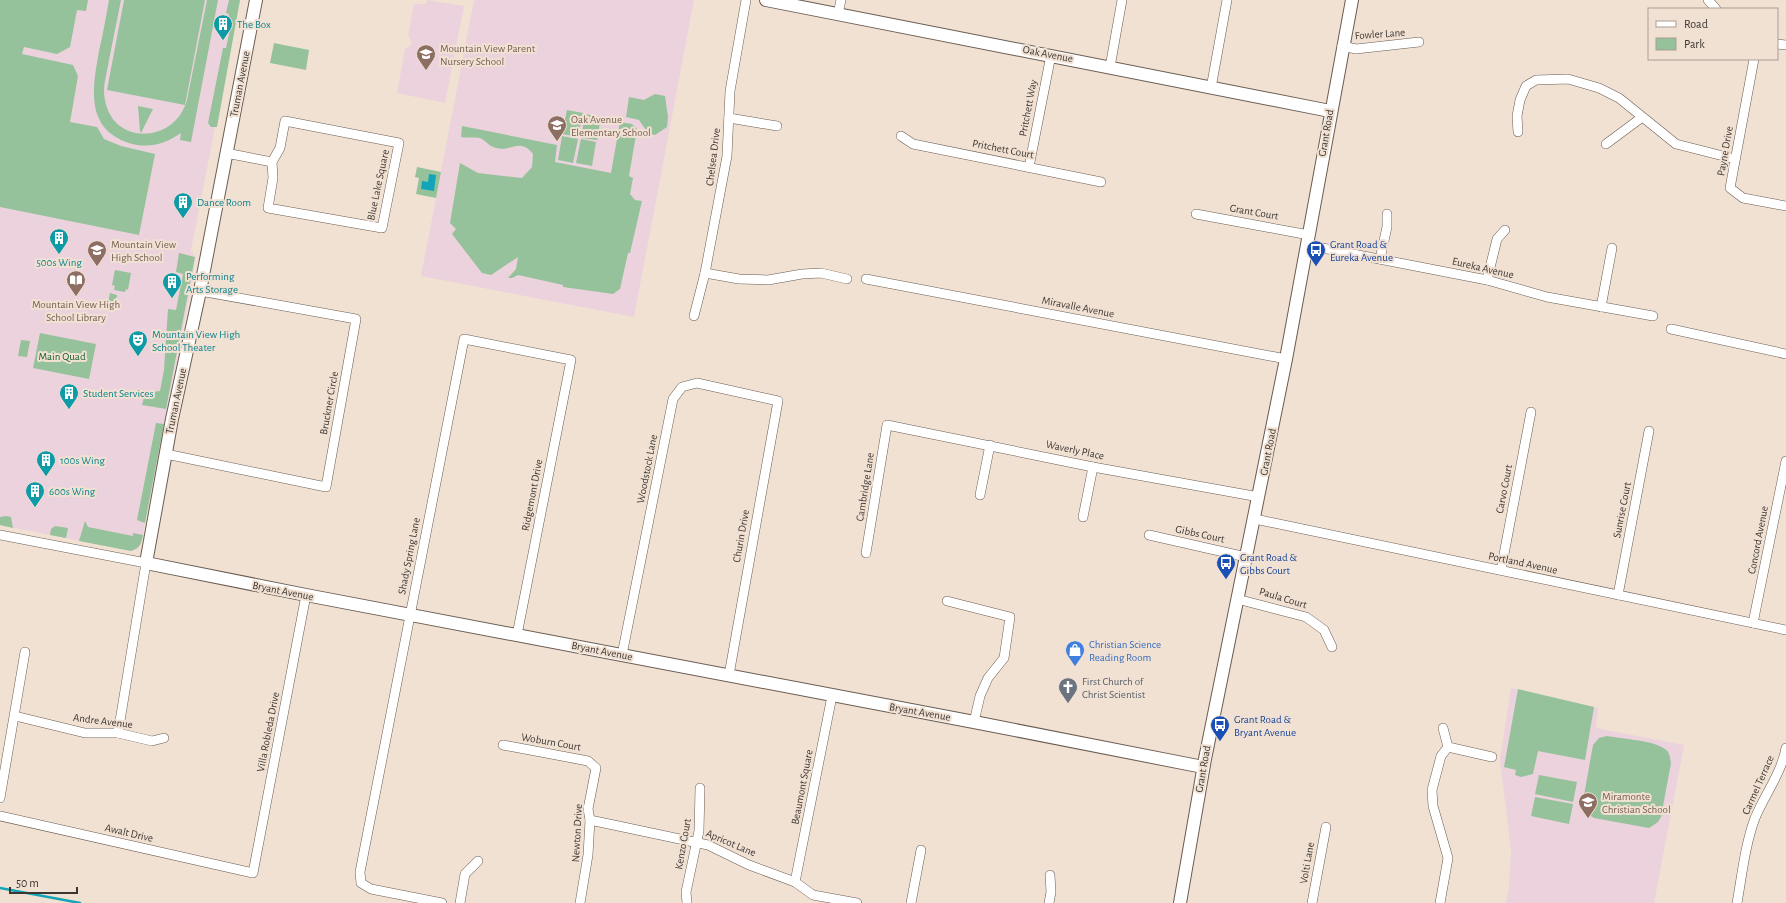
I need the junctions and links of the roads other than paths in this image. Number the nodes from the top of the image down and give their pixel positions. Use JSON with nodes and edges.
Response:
{"nodes":[{"id":1,"x":256,"y":0,"type":"edge"},
{"id":2,"x":746,"y":0,"type":"edge"},
{"id":3,"x":766,"y":0,"type":"edge"},
{"id":4,"x":841,"y":0,"type":"edge"},
{"id":5,"x":1122,"y":0,"type":"edge"},
{"id":6,"x":1227,"y":0,"type":"edge"},
{"id":7,"x":1352,"y":0,"type":"edge"},
{"id":8,"x":1708,"y":0,"type":"edge"},
{"id":9,"x":1715,"y":8,"type":"edge"},
{"id":10,"x":838,"y":14,"type":"junction"},
{"id":11,"x":1419,"y":42,"type":"dead end"},
{"id":12,"x":1342,"y":46,"type":"junction"},
{"id":13,"x":1051,"y":54,"type":"junction"},
{"id":14,"x":1754,"y":60,"type":"edge"},
{"id":15,"x":1110,"y":67,"type":"junction"},
{"id":16,"x":1211,"y":88,"type":"junction"},
{"id":17,"x":1330,"y":111,"type":"junction"},
{"id":18,"x":729,"y":118,"type":"junction"},
{"id":19,"x":1641,"y":118,"type":"junction"},
{"id":20,"x":777,"y":126,"type":"dead end"},
{"id":21,"x":1518,"y":132,"type":"dead end"},
{"id":22,"x":901,"y":136,"type":"dead end"},
{"id":23,"x":1606,"y":144,"type":"dead end"},
{"id":24,"x":226,"y":153,"type":"junction"},
{"id":25,"x":1735,"y":159,"type":"junction"},
{"id":26,"x":272,"y":162,"type":"junction"},
{"id":27,"x":1029,"y":167,"type":"junction"},
{"id":28,"x":1101,"y":182,"type":"dead end"},
{"id":29,"x":1786,"y":206,"type":"edge"},
{"id":30,"x":1196,"y":214,"type":"dead end"},
{"id":31,"x":1387,"y":214,"type":"dead end"},
{"id":32,"x":1505,"y":230,"type":"dead end"},
{"id":33,"x":1308,"y":240,"type":"junction"},
{"id":34,"x":1612,"y":248,"type":"dead end"},
{"id":35,"x":1380,"y":259,"type":"junction"},
{"id":36,"x":705,"y":273,"type":"junction"},
{"id":37,"x":847,"y":279,"type":"dead end"},
{"id":38,"x":866,"y":279,"type":"dead end"},
{"id":39,"x":1487,"y":280,"type":"junction"},
{"id":40,"x":200,"y":291,"type":"junction"},
{"id":41,"x":1601,"y":307,"type":"junction"},
{"id":42,"x":694,"y":316,"type":"dead end"},
{"id":43,"x":1653,"y":316,"type":"dead end"},
{"id":44,"x":1671,"y":329,"type":"dead end"},
{"id":45,"x":1786,"y":354,"type":"edge"},
{"id":46,"x":1286,"y":359,"type":"junction"},
{"id":47,"x":571,"y":360,"type":"joint"},
{"id":48,"x":778,"y":401,"type":"joint"},
{"id":49,"x":1531,"y":412,"type":"dead end"},
{"id":50,"x":888,"y":425,"type":"joint"},
{"id":51,"x":1649,"y":431,"type":"dead end"},
{"id":52,"x":990,"y":445,"type":"junction"},
{"id":53,"x":166,"y":454,"type":"junction"},
{"id":54,"x":1786,"y":461,"type":"edge"},
{"id":55,"x":1093,"y":467,"type":"junction"},
{"id":56,"x":980,"y":495,"type":"dead end"},
{"id":57,"x":1259,"y":497,"type":"junction"},
{"id":58,"x":1083,"y":517,"type":"dead end"},
{"id":59,"x":1255,"y":519,"type":"junction"},
{"id":60,"x":0,"y":535,"type":"edge"},
{"id":61,"x":1149,"y":535,"type":"dead end"},
{"id":62,"x":866,"y":553,"type":"dead end"},
{"id":63,"x":1246,"y":557,"type":"junction"},
{"id":64,"x":146,"y":563,"type":"junction"},
{"id":65,"x":1501,"y":570,"type":"junction"},
{"id":66,"x":306,"y":595,"type":"junction"},
{"id":67,"x":1618,"y":595,"type":"junction"},
{"id":68,"x":1237,"y":599,"type":"junction"},
{"id":69,"x":947,"y":602,"type":"dead end"},
{"id":70,"x":411,"y":614,"type":"junction"},
{"id":71,"x":1753,"y":623,"type":"junction"},
{"id":72,"x":1786,"y":630,"type":"edge"},
{"id":73,"x":517,"y":635,"type":"junction"},
{"id":74,"x":1332,"y":647,"type":"dead end"},
{"id":75,"x":25,"y":652,"type":"dead end"},
{"id":76,"x":622,"y":655,"type":"junction"},
{"id":77,"x":729,"y":675,"type":"junction"},
{"id":78,"x":832,"y":696,"type":"junction"},
{"id":79,"x":15,"y":716,"type":"junction"},
{"id":80,"x":974,"y":722,"type":"junction"},
{"id":81,"x":1443,"y":728,"type":"dead end"},
{"id":82,"x":118,"y":733,"type":"junction"},
{"id":83,"x":164,"y":738,"type":"dead end"},
{"id":84,"x":502,"y":745,"type":"dead end"},
{"id":85,"x":1448,"y":747,"type":"junction"},
{"id":86,"x":1786,"y":748,"type":"edge"},
{"id":87,"x":1492,"y":757,"type":"dead end"},
{"id":88,"x":593,"y":764,"type":"joint"},
{"id":89,"x":1203,"y":767,"type":"junction"},
{"id":90,"x":700,"y":788,"type":"dead end"},
{"id":91,"x":0,"y":798,"type":"edge"},
{"id":92,"x":0,"y":816,"type":"edge"},
{"id":93,"x":590,"y":820,"type":"junction"},
{"id":94,"x":1326,"y":827,"type":"dead end"},
{"id":95,"x":697,"y":842,"type":"junction"},
{"id":96,"x":921,"y":850,"type":"dead end"},
{"id":97,"x":478,"y":861,"type":"dead end"},
{"id":98,"x":253,"y":873,"type":"joint"},
{"id":99,"x":1050,"y":875,"type":"dead end"},
{"id":100,"x":795,"y":882,"type":"junction"},
{"id":101,"x":442,"y":903,"type":"edge"},
{"id":102,"x":460,"y":903,"type":"edge"},
{"id":103,"x":580,"y":903,"type":"edge"},
{"id":104,"x":687,"y":903,"type":"edge"},
{"id":105,"x":857,"y":903,"type":"edge"},
{"id":106,"x":911,"y":903,"type":"edge"},
{"id":107,"x":1049,"y":903,"type":"edge"},
{"id":108,"x":1180,"y":903,"type":"edge"},
{"id":109,"x":1312,"y":903,"type":"edge"},
{"id":110,"x":1440,"y":903,"type":"edge"},
{"id":111,"x":1737,"y":903,"type":"edge"}],
"edges":[{"from":1,"to":24,"type":"street","name":"Truman Avenue"},
{"from":2,"to":18,"type":"street","name":"Chelsea Drive"},
{"from":3,"to":10,"type":"street","name":"Oak Avenue"},
{"from":4,"to":10,"type":"street"},
{"from":5,"to":15,"type":"street"},
{"from":6,"to":16,"type":"street"},
{"from":7,"to":12,"type":"street","name":"Grant Road"},
{"from":8,"to":9,"type":"street"},
{"from":10,"to":13,"type":"street","name":"Oak Avenue"},
{"from":11,"to":12,"type":"street","name":"Fowler Lane"},
{"from":12,"to":17,"type":"street","name":"Grant Road"},
{"from":13,"to":15,"type":"street","name":"Oak Avenue"},
{"from":13,"to":27,"type":"street","name":"Pritchett Way"},
{"from":14,"to":25,"type":"street","name":"Payne Drive"},
{"from":15,"to":16,"type":"street","name":"Oak Avenue"},
{"from":16,"to":17,"type":"street","name":"Oak Avenue"},
{"from":17,"to":33,"type":"street","name":"Grant Road"},
{"from":18,"to":20,"type":"street"},
{"from":18,"to":36,"type":"street","name":"Chelsea Drive"},
{"from":19,"to":21,"type":"street"},
{"from":19,"to":23,"type":"street"},
{"from":19,"to":25,"type":"street"},
{"from":22,"to":27,"type":"street","name":"Pritchett Court"},
{"from":24,"to":26,"type":"street"},
{"from":24,"to":40,"type":"street","name":"Truman Avenue"},
{"from":25,"to":29,"type":"street","name":"Payne Drive"},
{"from":26,"to":26,"type":"street","name":"Blue Lake Square"},
{"from":27,"to":28,"type":"street","name":"Pritchett Court"},
{"from":30,"to":33,"type":"street","name":"Grant Court"},
{"from":31,"to":35,"type":"street"},
{"from":32,"to":39,"type":"street"},
{"from":33,"to":35,"type":"street","name":"Eureka Avenue"},
{"from":33,"to":46,"type":"street","name":"Grant Road"},
{"from":34,"to":41,"type":"street"},
{"from":35,"to":39,"type":"street","name":"Eureka Avenue"},
{"from":36,"to":37,"type":"street"},
{"from":36,"to":42,"type":"street","name":"Chelsea Drive"},
{"from":38,"to":46,"type":"street","name":"Miravalle Avenue"},
{"from":39,"to":41,"type":"street","name":"Eureka Avenue"},
{"from":40,"to":53,"type":"street","name":"Truman Avenue"},
{"from":40,"to":53,"type":"street","name":"Bruckner Circle"},
{"from":41,"to":43,"type":"street","name":"Eureka Avenue"},
{"from":44,"to":45,"type":"street"},
{"from":46,"to":57,"type":"street","name":"Grant Road"},
{"from":47,"to":70,"type":"street","name":"Shady Spring Lane"},
{"from":47,"to":73,"type":"street","name":"Ridgemont Drive"},
{"from":48,"to":76,"type":"street","name":"Woodstock Lane"},
{"from":48,"to":77,"type":"street","name":"Churin Drive"},
{"from":49,"to":65,"type":"street","name":"Carvo Court"},
{"from":50,"to":52,"type":"street","name":"Waverly Place"},
{"from":50,"to":62,"type":"street","name":"Cambridge Lane"},
{"from":51,"to":67,"type":"street","name":"Sunrise Court"},
{"from":52,"to":55,"type":"street","name":"Waverly Place"},
{"from":52,"to":56,"type":"street"},
{"from":53,"to":64,"type":"street","name":"Truman Avenue"},
{"from":54,"to":71,"type":"street","name":"Concord Avenue"},
{"from":55,"to":57,"type":"street","name":"Waverly Place"},
{"from":55,"to":58,"type":"street"},
{"from":57,"to":59,"type":"street","name":"Grant Road"},
{"from":59,"to":63,"type":"street","name":"Grant Road"},
{"from":59,"to":65,"type":"street","name":"Portland Avenue"},
{"from":60,"to":64,"type":"street","name":"Bryant Avenue"},
{"from":61,"to":63,"type":"street","name":"Gibbs Court"},
{"from":63,"to":68,"type":"street","name":"Grant Road"},
{"from":64,"to":66,"type":"street","name":"Bryant Avenue"},
{"from":64,"to":82,"type":"street","name":"Truman Avenue"},
{"from":65,"to":67,"type":"street","name":"Portland Avenue"},
{"from":66,"to":70,"type":"street","name":"Bryant Avenue"},
{"from":66,"to":98,"type":"street","name":"Villa Robleda Drive"},
{"from":67,"to":71,"type":"street","name":"Portland Avenue"},
{"from":68,"to":74,"type":"street","name":"Paula Court"},
{"from":68,"to":89,"type":"street","name":"Grant Road"},
{"from":69,"to":80,"type":"street"},
{"from":70,"to":73,"type":"street","name":"Bryant Avenue"},
{"from":70,"to":101,"type":"street","name":"Shady Spring Lane"},
{"from":71,"to":72,"type":"street","name":"Portland Avenue"},
{"from":73,"to":76,"type":"street","name":"Bryant Avenue"},
{"from":75,"to":79,"type":"street"},
{"from":76,"to":77,"type":"street","name":"Bryant Avenue"},
{"from":77,"to":78,"type":"street","name":"Bryant Avenue"},
{"from":78,"to":80,"type":"street","name":"Bryant Avenue"},
{"from":78,"to":100,"type":"street","name":"Beaumont Square"},
{"from":79,"to":82,"type":"street","name":"Andre Avenue"},
{"from":79,"to":91,"type":"street"},
{"from":80,"to":89,"type":"street","name":"Bryant Avenue"},
{"from":81,"to":85,"type":"street"},
{"from":82,"to":83,"type":"street","name":"Andre Avenue"},
{"from":84,"to":88,"type":"street","name":"Woburn Court"},
{"from":85,"to":87,"type":"street"},
{"from":85,"to":110,"type":"street"},
{"from":86,"to":111,"type":"street","name":"Carmel Terrace"},
{"from":88,"to":93,"type":"street","name":"Newton Drive"},
{"from":89,"to":108,"type":"street","name":"Grant Road"},
{"from":90,"to":95,"type":"street","name":"Kenzo Court"},
{"from":92,"to":98,"type":"street","name":"Awalt Drive"},
{"from":93,"to":95,"type":"street","name":"Apricot Lane"},
{"from":93,"to":103,"type":"street","name":"Newton Drive"},
{"from":94,"to":109,"type":"street","name":"Volti Lane"},
{"from":95,"to":100,"type":"street","name":"Apricot Lane"},
{"from":95,"to":104,"type":"street","name":"Kenzo Court"},
{"from":96,"to":106,"type":"street"},
{"from":97,"to":102,"type":"street"},
{"from":99,"to":107,"type":"street"},
{"from":100,"to":105,"type":"street","name":"Apricot Lane"}]}
